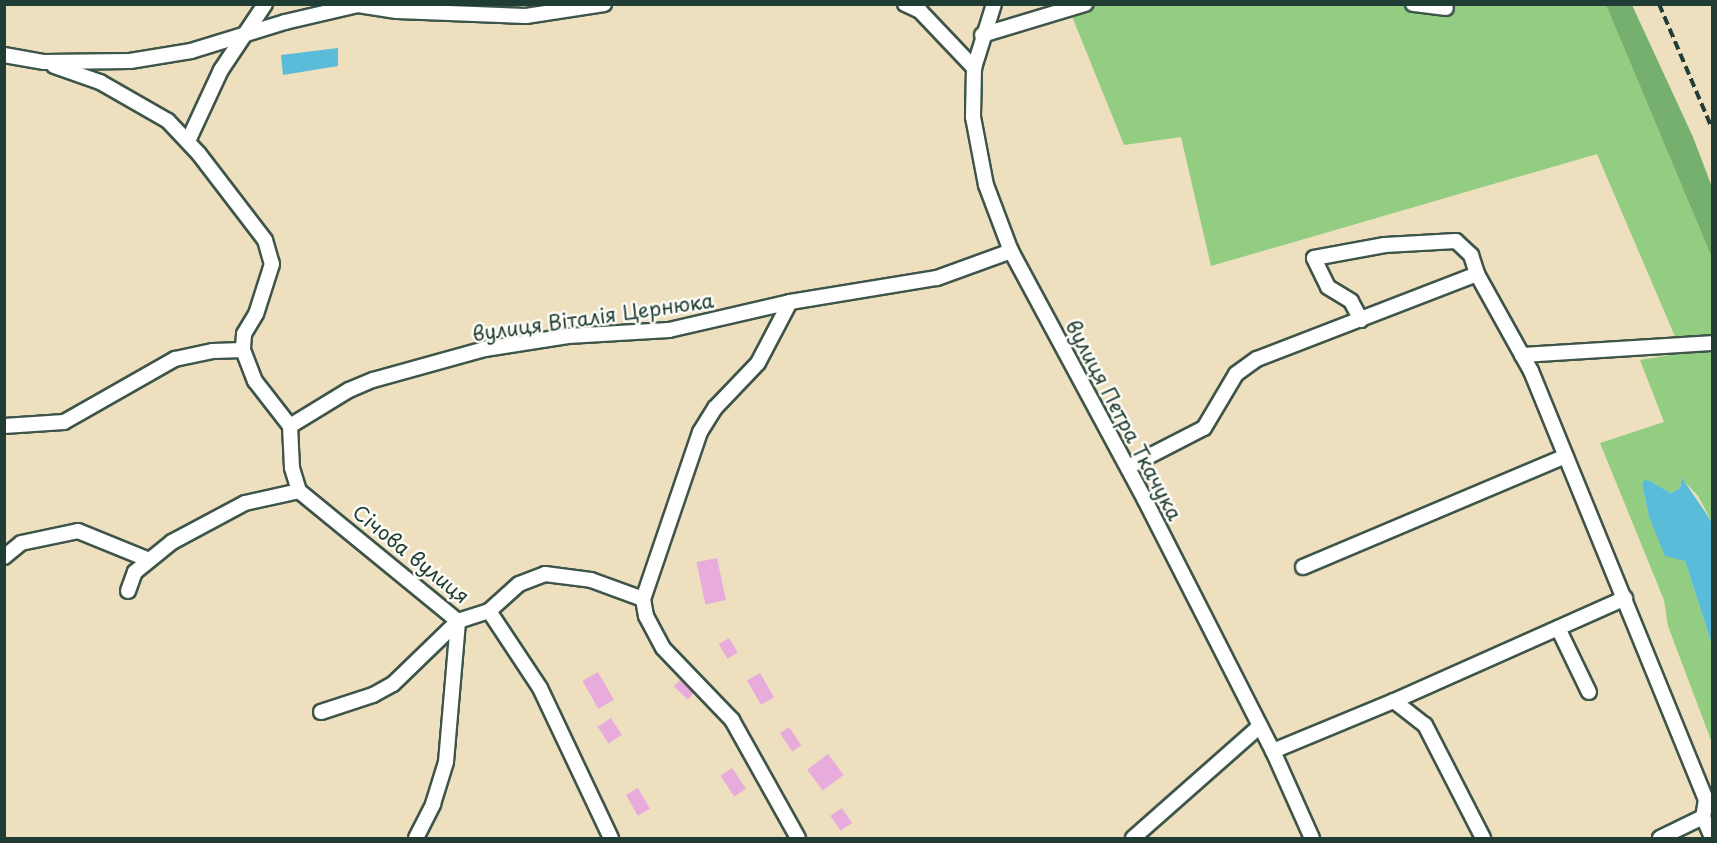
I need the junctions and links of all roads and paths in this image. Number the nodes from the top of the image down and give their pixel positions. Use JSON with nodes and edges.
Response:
{"nodes":[{"id":1,"x":265,"y":4,"type":"edge"},
{"id":2,"x":358,"y":4,"type":"edge"},
{"id":3,"x":604,"y":4,"type":"edge"},
{"id":4,"x":905,"y":4,"type":"edge"},
{"id":5,"x":994,"y":4,"type":"edge"},
{"id":6,"x":1086,"y":4,"type":"edge"},
{"id":7,"x":1413,"y":4,"type":"edge"},
{"id":8,"x":1446,"y":8,"type":"dead end"},
{"id":9,"x":982,"y":35,"type":"junction"},
{"id":10,"x":244,"y":36,"type":"junction"},
{"id":11,"x":4,"y":55,"type":"edge"},
{"id":12,"x":44,"y":62,"type":"junction"},
{"id":13,"x":974,"y":68,"type":"junction"},
{"id":14,"x":188,"y":141,"type":"junction"},
{"id":15,"x":1011,"y":251,"type":"junction"},
{"id":16,"x":1478,"y":274,"type":"junction"},
{"id":17,"x":790,"y":302,"type":"junction"},
{"id":18,"x":1361,"y":320,"type":"junction"},
{"id":19,"x":1713,"y":343,"type":"edge"},
{"id":20,"x":243,"y":350,"type":"junction"},
{"id":21,"x":1522,"y":355,"type":"junction"},
{"id":22,"x":4,"y":426,"type":"edge"},
{"id":23,"x":290,"y":426,"type":"junction"},
{"id":24,"x":1566,"y":456,"type":"junction"},
{"id":25,"x":1128,"y":467,"type":"junction"},
{"id":26,"x":299,"y":491,"type":"junction"},
{"id":27,"x":4,"y":557,"type":"edge"},
{"id":28,"x":149,"y":560,"type":"junction"},
{"id":29,"x":1303,"y":567,"type":"dead end"},
{"id":30,"x":128,"y":591,"type":"dead end"},
{"id":31,"x":1625,"y":598,"type":"junction"},
{"id":32,"x":643,"y":599,"type":"junction"},
{"id":33,"x":489,"y":611,"type":"junction"},
{"id":34,"x":458,"y":621,"type":"junction"},
{"id":35,"x":1558,"y":628,"type":"junction"},
{"id":36,"x":1589,"y":692,"type":"dead end"},
{"id":37,"x":1394,"y":701,"type":"junction"},
{"id":38,"x":321,"y":712,"type":"dead end"},
{"id":39,"x":1260,"y":726,"type":"junction"},
{"id":40,"x":1273,"y":752,"type":"junction"},
{"id":41,"x":1707,"y":791,"type":"edge"},
{"id":42,"x":1703,"y":817,"type":"junction"},
{"id":43,"x":1713,"y":837,"type":"edge"},
{"id":44,"x":416,"y":838,"type":"edge"},
{"id":45,"x":611,"y":838,"type":"edge"},
{"id":46,"x":798,"y":838,"type":"edge"},
{"id":47,"x":1133,"y":838,"type":"edge"},
{"id":48,"x":1312,"y":838,"type":"edge"},
{"id":49,"x":1483,"y":838,"type":"edge"},
{"id":50,"x":1660,"y":838,"type":"edge"}],
"edges":[{"from":1,"to":10,"type":"street"},
{"from":2,"to":3,"type":"street"},
{"from":2,"to":10,"type":"street"},
{"from":4,"to":13,"type":"street"},
{"from":5,"to":9,"type":"street","name":"вулиця Петра Ткачука"},
{"from":6,"to":9,"type":"street"},
{"from":7,"to":8,"type":"street"},
{"from":9,"to":13,"type":"street","name":"вулиця Петра Ткачука"},
{"from":10,"to":12,"type":"street"},
{"from":10,"to":14,"type":"street"},
{"from":11,"to":12,"type":"street"},
{"from":12,"to":14,"type":"street"},
{"from":13,"to":15,"type":"street","name":"вулиця Петра Ткачука"},
{"from":14,"to":20,"type":"street"},
{"from":15,"to":17,"type":"street","name":"вулиця Віталія Цернюка"},
{"from":15,"to":25,"type":"street","name":"вулиця Петра Ткачука"},
{"from":16,"to":18,"type":"street"},
{"from":16,"to":18,"type":"street"},
{"from":16,"to":21,"type":"street"},
{"from":17,"to":23,"type":"street","name":"вулиця Віталія Цернюка"},
{"from":17,"to":32,"type":"street"},
{"from":18,"to":25,"type":"street"},
{"from":19,"to":21,"type":"street"},
{"from":20,"to":22,"type":"street"},
{"from":20,"to":23,"type":"street"},
{"from":21,"to":24,"type":"street"},
{"from":23,"to":26,"type":"street"},
{"from":24,"to":29,"type":"street"},
{"from":24,"to":31,"type":"street"},
{"from":25,"to":39,"type":"street","name":"вулиця Петра Ткачука"},
{"from":26,"to":28,"type":"street"},
{"from":26,"to":34,"type":"street","name":"Січова вулиця"},
{"from":27,"to":28,"type":"street"},
{"from":28,"to":30,"type":"street"},
{"from":31,"to":35,"type":"street"},
{"from":31,"to":41,"type":"street"},
{"from":32,"to":33,"type":"street"},
{"from":32,"to":46,"type":"street"},
{"from":33,"to":34,"type":"street","name":"Січова вулиця"},
{"from":33,"to":45,"type":"street","name":"Січова вулиця"},
{"from":34,"to":38,"type":"street"},
{"from":34,"to":44,"type":"street"},
{"from":35,"to":36,"type":"street"},
{"from":35,"to":37,"type":"street"},
{"from":37,"to":40,"type":"street"},
{"from":37,"to":49,"type":"street"},
{"from":39,"to":40,"type":"street","name":"вулиця Петра Ткачука"},
{"from":39,"to":47,"type":"street"},
{"from":40,"to":48,"type":"street","name":"вулиця Петра Ткачука"},
{"from":41,"to":42,"type":"street"},
{"from":42,"to":43,"type":"street"},
{"from":42,"to":50,"type":"street"}]}
